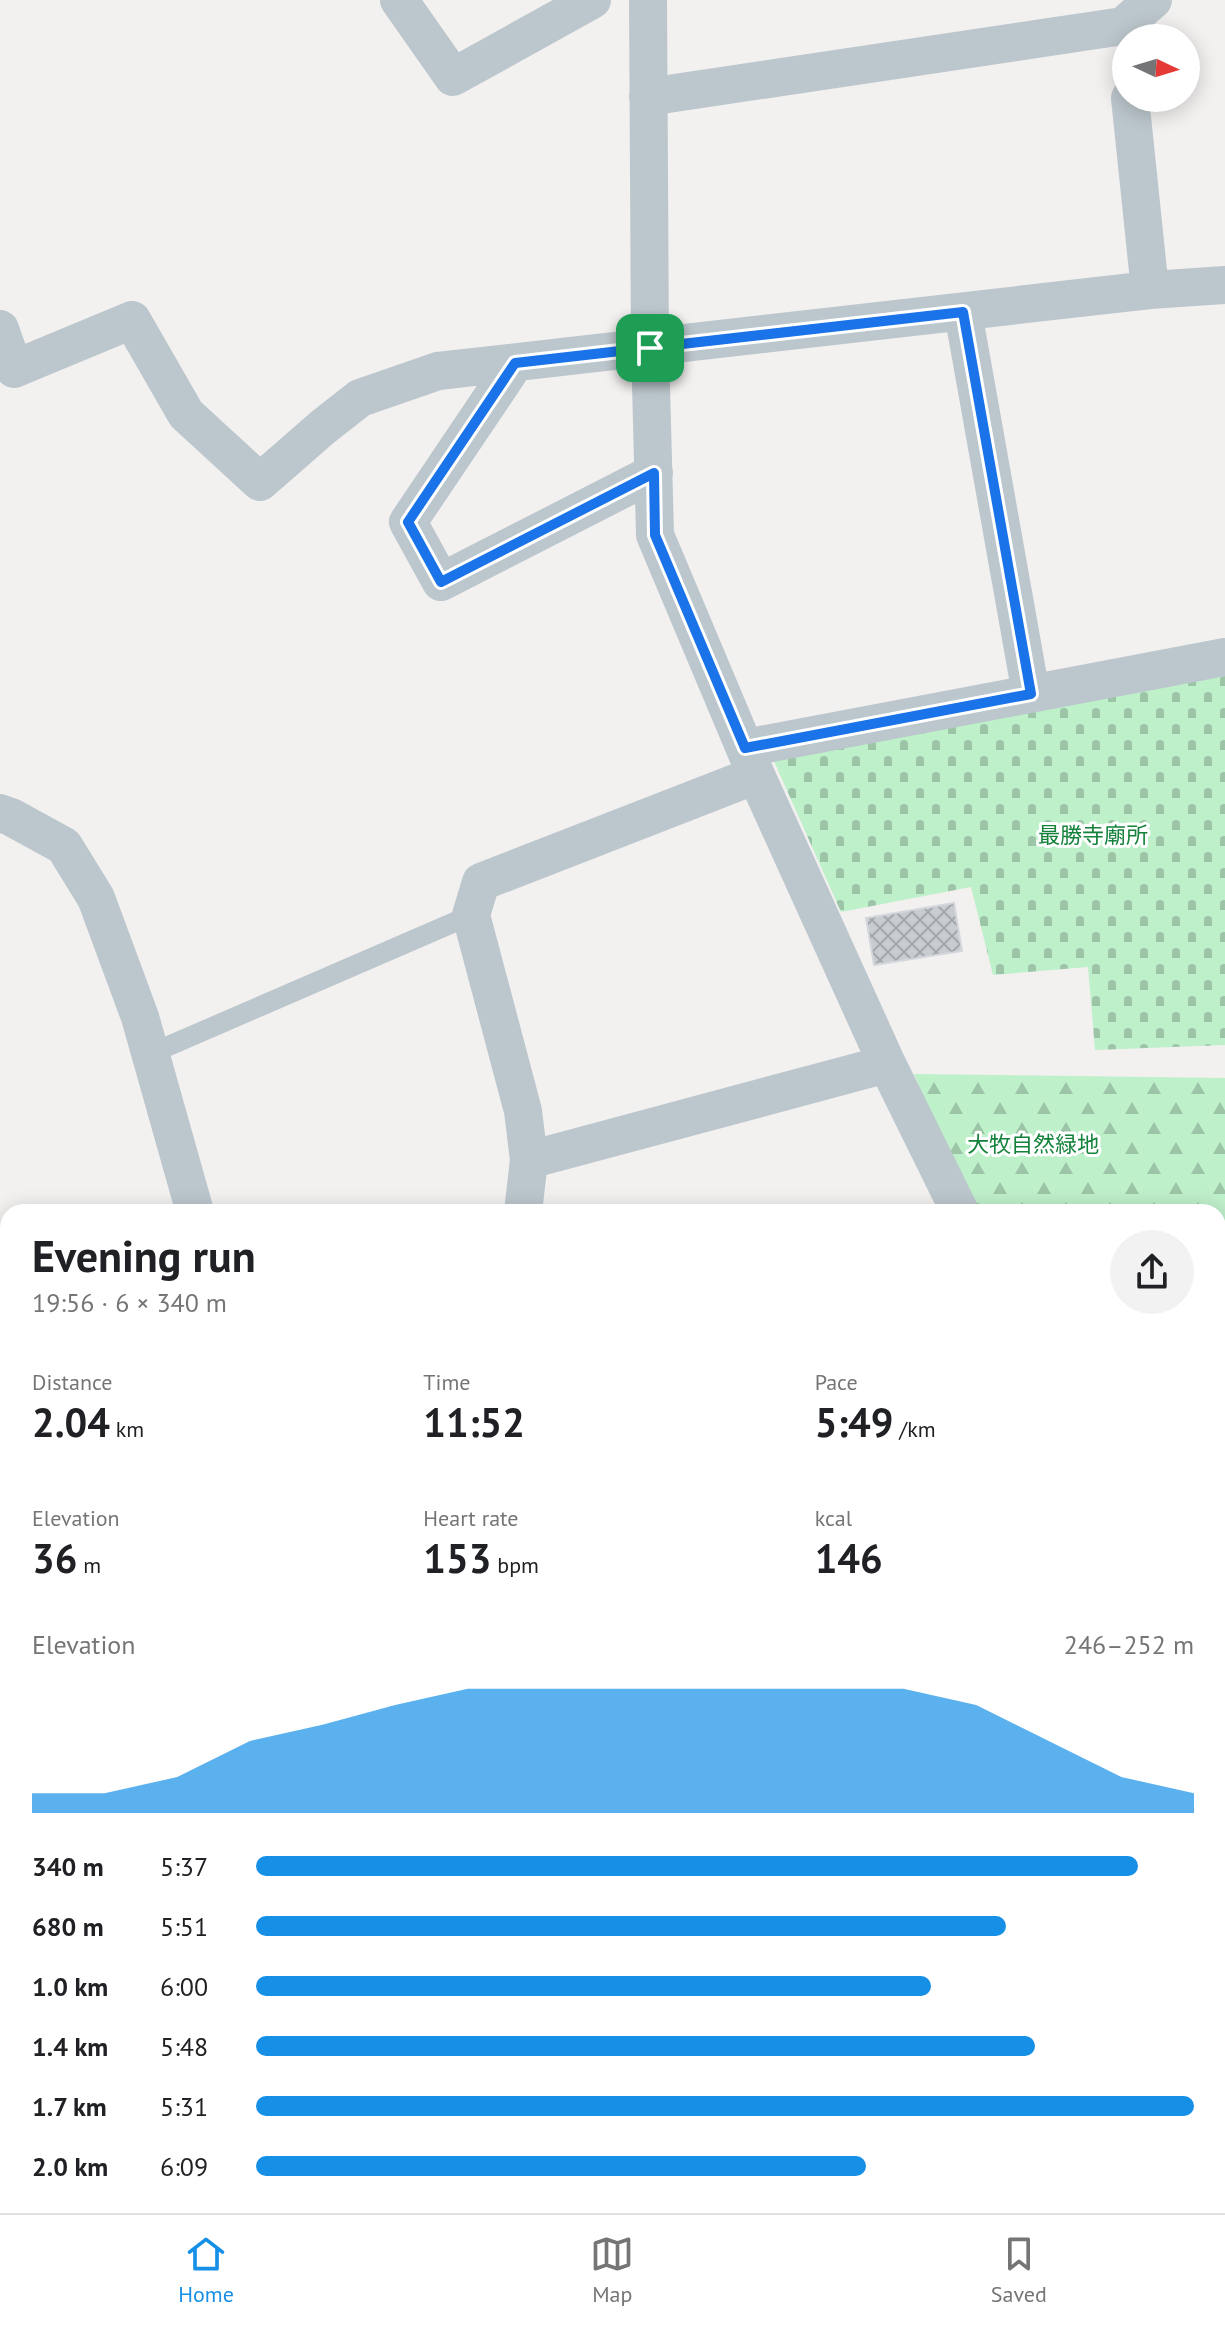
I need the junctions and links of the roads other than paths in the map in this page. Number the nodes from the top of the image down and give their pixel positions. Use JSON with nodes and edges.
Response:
{"nodes":[{"id":1,"x":399,"y":0,"type":"edge"},
{"id":2,"x":592,"y":0,"type":"edge"},
{"id":3,"x":648,"y":0,"type":"edge"},
{"id":4,"x":1153,"y":0,"type":"edge"},
{"id":5,"x":1136,"y":24,"type":"edge"},
{"id":6,"x":1112,"y":42,"type":"edge"},
{"id":7,"x":648,"y":97,"type":"junction"},
{"id":8,"x":1131,"y":112,"type":"edge"},
{"id":9,"x":1225,"y":285,"type":"edge"},
{"id":10,"x":1150,"y":290,"type":"junction"},
{"id":11,"x":963,"y":312,"type":"junction"},
{"id":12,"x":0,"y":329,"type":"edge"},
{"id":13,"x":650,"y":348,"type":"junction"},
{"id":14,"x":515,"y":363,"type":"junction"},
{"id":15,"x":654,"y":473,"type":"junction"},
{"id":16,"x":1225,"y":657,"type":"edge"},
{"id":17,"x":1031,"y":694,"type":"junction"},
{"id":18,"x":751,"y":762,"type":"junction"},
{"id":19,"x":0,"y":813,"type":"edge"},
{"id":20,"x":471,"y":915,"type":"junction"},
{"id":21,"x":150,"y":1054,"type":"junction"},
{"id":22,"x":887,"y":1064,"type":"junction"},
{"id":23,"x":529,"y":1160,"type":"junction"},
{"id":24,"x":193,"y":1204,"type":"edge"},
{"id":25,"x":524,"y":1204,"type":"edge"},
{"id":26,"x":956,"y":1204,"type":"edge"}],
"edges":[{"from":1,"to":2,"type":"street"},
{"from":3,"to":7,"type":"street"},
{"from":4,"to":5,"type":"street"},
{"from":6,"to":7,"type":"street"},
{"from":7,"to":13,"type":"street"},
{"from":8,"to":10,"type":"street"},
{"from":9,"to":10,"type":"street"},
{"from":10,"to":11,"type":"street"},
{"from":11,"to":13,"type":"street"},
{"from":11,"to":17,"type":"street"},
{"from":12,"to":14,"type":"street"},
{"from":13,"to":14,"type":"street"},
{"from":13,"to":15,"type":"street"},
{"from":14,"to":15,"type":"street"},
{"from":15,"to":18,"type":"street"},
{"from":16,"to":17,"type":"street"},
{"from":17,"to":18,"type":"street"},
{"from":18,"to":20,"type":"street"},
{"from":18,"to":22,"type":"street"},
{"from":19,"to":21,"type":"street"},
{"from":20,"to":21,"type":"lane"},
{"from":20,"to":23,"type":"street"},
{"from":21,"to":24,"type":"street"},
{"from":22,"to":23,"type":"street"},
{"from":22,"to":26,"type":"street"},
{"from":23,"to":25,"type":"street"}]}
